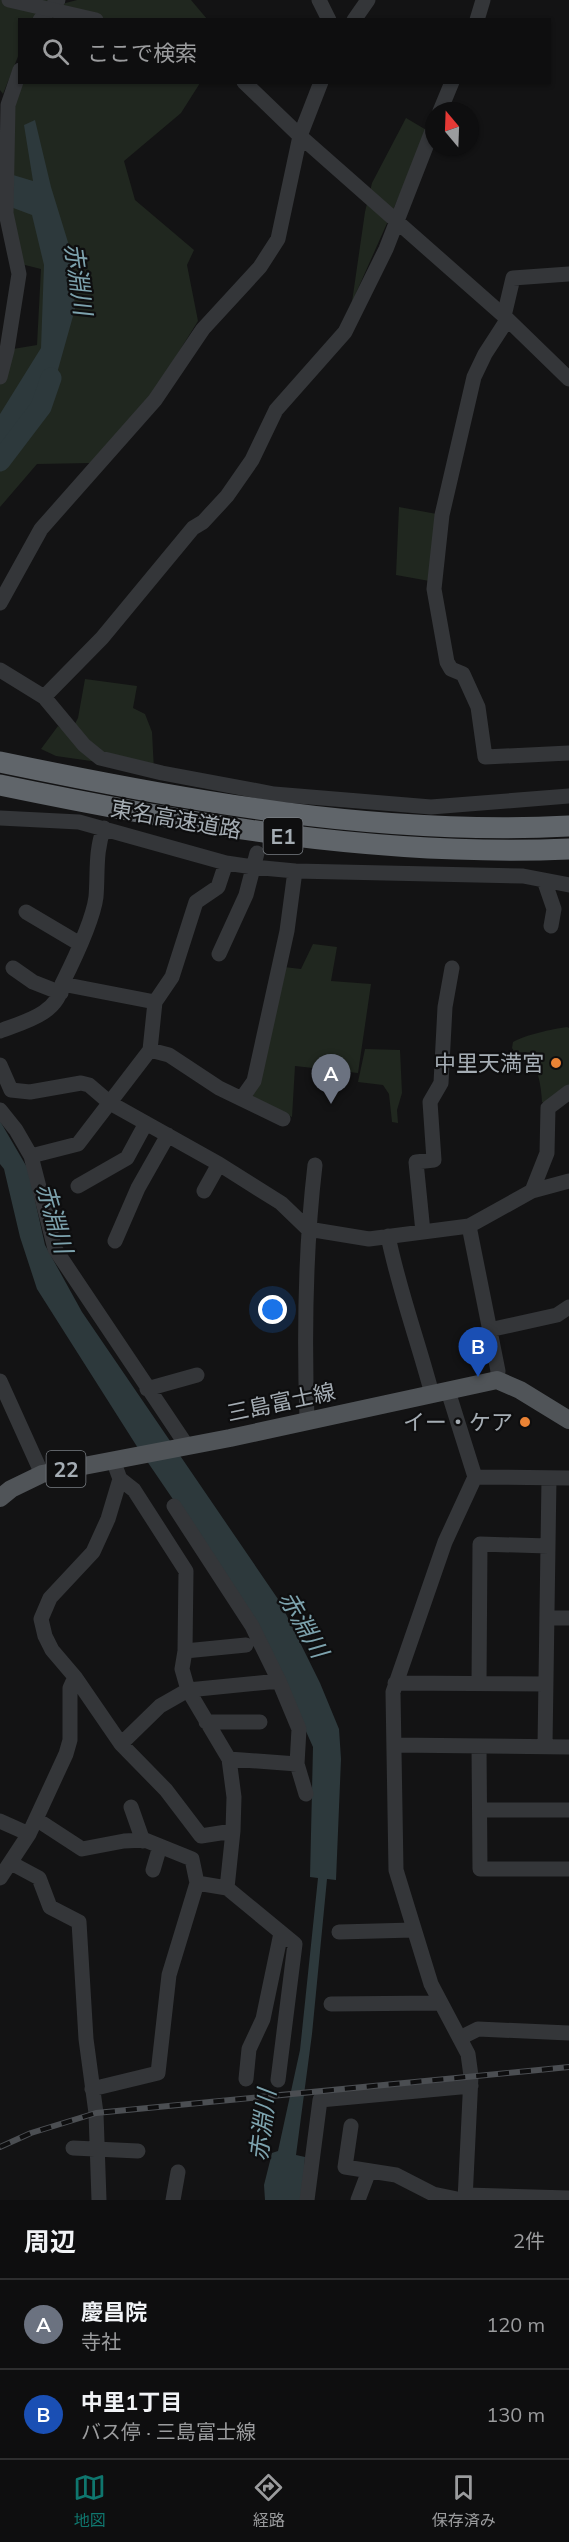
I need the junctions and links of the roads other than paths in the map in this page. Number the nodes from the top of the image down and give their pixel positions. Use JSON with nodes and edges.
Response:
{"nodes":[{"id":1,"x":9,"y":0,"type":"edge"},
{"id":2,"x":58,"y":0,"type":"edge"},
{"id":3,"x":319,"y":0,"type":"edge"},
{"id":4,"x":368,"y":0,"type":"edge"},
{"id":5,"x":483,"y":0,"type":"edge"},
{"id":6,"x":42,"y":18,"type":"edge"},
{"id":7,"x":87,"y":18,"type":"edge"},
{"id":8,"x":328,"y":18,"type":"edge"},
{"id":9,"x":355,"y":18,"type":"edge"},
{"id":10,"x":478,"y":18,"type":"edge"},
{"id":11,"x":18,"y":76,"type":"edge"},
{"id":12,"x":246,"y":84,"type":"edge"},
{"id":13,"x":320,"y":84,"type":"edge"},
{"id":14,"x":451,"y":84,"type":"edge"},
{"id":15,"x":444,"y":102,"type":"edge"},
{"id":16,"x":300,"y":136,"type":"junction"},
{"id":17,"x":425,"y":148,"type":"edge"},
{"id":18,"x":4,"y":156,"type":"edge"},
{"id":19,"x":3,"y":211,"type":"edge"},
{"id":20,"x":396,"y":221,"type":"junction"},
{"id":21,"x":569,"y":274,"type":"edge"},
{"id":22,"x":505,"y":318,"type":"junction"},
{"id":23,"x":0,"y":376,"type":"edge"},
{"id":24,"x":569,"y":379,"type":"edge"},
{"id":25,"x":0,"y":603,"type":"edge"},
{"id":26,"x":0,"y":670,"type":"edge"},
{"id":27,"x":44,"y":697,"type":"junction"},
{"id":28,"x":569,"y":753,"type":"edge"},
{"id":29,"x":0,"y":762,"type":"edge"},
{"id":30,"x":0,"y":785,"type":"edge"},
{"id":31,"x":569,"y":796,"type":"edge"},
{"id":32,"x":0,"y":818,"type":"edge"},
{"id":33,"x":569,"y":826,"type":"edge"},
{"id":34,"x":104,"y":828,"type":"junction"},
{"id":35,"x":569,"y":849,"type":"edge"},
{"id":36,"x":255,"y":860,"type":"junction"},
{"id":37,"x":226,"y":863,"type":"junction"},
{"id":38,"x":295,"y":871,"type":"junction"},
{"id":39,"x":544,"y":880,"type":"junction"},
{"id":40,"x":569,"y":885,"type":"edge"},
{"id":41,"x":26,"y":912,"type":"dead end"},
{"id":42,"x":551,"y":926,"type":"dead end"},
{"id":43,"x":80,"y":944,"type":"junction"},
{"id":44,"x":219,"y":954,"type":"dead end"},
{"id":45,"x":13,"y":968,"type":"dead end"},
{"id":46,"x":452,"y":968,"type":"dead end"},
{"id":47,"x":62,"y":988,"type":"junction"},
{"id":48,"x":155,"y":1002,"type":"junction"},
{"id":49,"x":0,"y":1031,"type":"edge"},
{"id":50,"x":150,"y":1050,"type":"junction"},
{"id":51,"x":0,"y":1065,"type":"edge"},
{"id":52,"x":569,"y":1092,"type":"edge"},
{"id":53,"x":242,"y":1098,"type":"junction"},
{"id":54,"x":110,"y":1103,"type":"junction"},
{"id":55,"x":0,"y":1110,"type":"edge"},
{"id":56,"x":283,"y":1119,"type":"dead end"},
{"id":57,"x":146,"y":1124,"type":"junction"},
{"id":58,"x":168,"y":1136,"type":"junction"},
{"id":59,"x":31,"y":1156,"type":"junction"},
{"id":60,"x":219,"y":1164,"type":"junction"},
{"id":61,"x":315,"y":1165,"type":"dead end"},
{"id":62,"x":569,"y":1181,"type":"edge"},
{"id":63,"x":78,"y":1186,"type":"dead end"},
{"id":64,"x":204,"y":1191,"type":"dead end"},
{"id":65,"x":532,"y":1191,"type":"junction"},
{"id":66,"x":469,"y":1226,"type":"junction"},
{"id":67,"x":308,"y":1229,"type":"junction"},
{"id":68,"x":423,"y":1232,"type":"junction"},
{"id":69,"x":388,"y":1236,"type":"junction"},
{"id":70,"x":115,"y":1241,"type":"dead end"},
{"id":71,"x":569,"y":1307,"type":"edge"},
{"id":72,"x":489,"y":1330,"type":"junction"},
{"id":73,"x":197,"y":1375,"type":"dead end"},
{"id":74,"x":497,"y":1380,"type":"junction"},
{"id":75,"x":0,"y":1381,"type":"edge"},
{"id":76,"x":147,"y":1389,"type":"junction"},
{"id":77,"x":440,"y":1393,"type":"junction"},
{"id":78,"x":307,"y":1420,"type":"junction"},
{"id":79,"x":569,"y":1420,"type":"edge"},
{"id":80,"x":185,"y":1446,"type":"junction"},
{"id":81,"x":113,"y":1460,"type":"junction"},
{"id":82,"x":42,"y":1474,"type":"junction"},
{"id":83,"x":474,"y":1477,"type":"junction"},
{"id":84,"x":549,"y":1478,"type":"junction"},
{"id":85,"x":569,"y":1478,"type":"edge"},
{"id":86,"x":120,"y":1479,"type":"junction"},
{"id":87,"x":0,"y":1498,"type":"edge"},
{"id":88,"x":174,"y":1506,"type":"dead end"},
{"id":89,"x":548,"y":1546,"type":"junction"},
{"id":90,"x":547,"y":1618,"type":"junction"},
{"id":91,"x":569,"y":1618,"type":"edge"},
{"id":92,"x":246,"y":1645,"type":"dead end"},
{"id":93,"x":185,"y":1651,"type":"junction"},
{"id":94,"x":75,"y":1677,"type":"junction"},
{"id":95,"x":279,"y":1681,"type":"junction"},
{"id":96,"x":396,"y":1683,"type":"junction"},
{"id":97,"x":479,"y":1683,"type":"junction"},
{"id":98,"x":546,"y":1684,"type":"junction"},
{"id":99,"x":188,"y":1690,"type":"junction"},
{"id":100,"x":206,"y":1722,"type":"junction"},
{"id":101,"x":260,"y":1722,"type":"dead end"},
{"id":102,"x":122,"y":1744,"type":"junction"},
{"id":103,"x":394,"y":1745,"type":"junction"},
{"id":104,"x":479,"y":1746,"type":"junction"},
{"id":105,"x":545,"y":1746,"type":"junction"},
{"id":106,"x":569,"y":1747,"type":"edge"},
{"id":107,"x":230,"y":1759,"type":"junction"},
{"id":108,"x":297,"y":1764,"type":"junction"},
{"id":109,"x":306,"y":1794,"type":"dead end"},
{"id":110,"x":131,"y":1807,"type":"dead end"},
{"id":111,"x":480,"y":1810,"type":"junction"},
{"id":112,"x":569,"y":1810,"type":"edge"},
{"id":113,"x":36,"y":1819,"type":"junction"},
{"id":114,"x":0,"y":1821,"type":"edge"},
{"id":115,"x":233,"y":1831,"type":"junction"},
{"id":116,"x":29,"y":1834,"type":"junction"},
{"id":117,"x":143,"y":1840,"type":"junction"},
{"id":118,"x":160,"y":1846,"type":"junction"},
{"id":119,"x":11,"y":1863,"type":"junction"},
{"id":120,"x":569,"y":1869,"type":"edge"},
{"id":121,"x":153,"y":1870,"type":"dead end"},
{"id":122,"x":0,"y":1878,"type":"edge"},
{"id":123,"x":197,"y":1883,"type":"junction"},
{"id":124,"x":227,"y":1888,"type":"junction"},
{"id":125,"x":413,"y":1930,"type":"junction"},
{"id":126,"x":339,"y":1932,"type":"dead end"},
{"id":127,"x":281,"y":1933,"type":"junction"},
{"id":128,"x":439,"y":2003,"type":"junction"},
{"id":129,"x":331,"y":2004,"type":"dead end"},
{"id":130,"x":569,"y":2033,"type":"edge"},
{"id":131,"x":460,"y":2038,"type":"junction"},
{"id":132,"x":246,"y":2079,"type":"dead end"},
{"id":133,"x":278,"y":2080,"type":"dead end"},
{"id":134,"x":471,"y":2081,"type":"junction"},
{"id":135,"x":92,"y":2089,"type":"junction"},
{"id":136,"x":351,"y":2126,"type":"dead end"},
{"id":137,"x":73,"y":2148,"type":"dead end"},
{"id":138,"x":98,"y":2151,"type":"junction"},
{"id":139,"x":138,"y":2151,"type":"dead end"},
{"id":140,"x":369,"y":2170,"type":"junction"},
{"id":141,"x":178,"y":2172,"type":"dead end"},
{"id":142,"x":464,"y":2198,"type":"edge"},
{"id":143,"x":569,"y":2198,"type":"edge"},
{"id":144,"x":99,"y":2200,"type":"edge"},
{"id":145,"x":172,"y":2200,"type":"edge"},
{"id":146,"x":307,"y":2200,"type":"edge"},
{"id":147,"x":358,"y":2200,"type":"edge"}],
"edges":[{"from":1,"to":7,"type":"street","bridge":true},
{"from":2,"to":6,"type":"street"},
{"from":3,"to":8,"type":"street"},
{"from":4,"to":9,"type":"street"},
{"from":5,"to":10,"type":"street"},
{"from":11,"to":18,"type":"street"},
{"from":12,"to":16,"type":"street"},
{"from":13,"to":16,"type":"street"},
{"from":14,"to":15,"type":"street"},
{"from":16,"to":20,"type":"street"},
{"from":16,"to":25,"type":"street"},
{"from":17,"to":20,"type":"street"},
{"from":18,"to":19,"type":"street"},
{"from":19,"to":23,"type":"street"},
{"from":20,"to":22,"type":"street"},
{"from":20,"to":27,"type":"street"},
{"from":21,"to":22,"type":"street"},
{"from":22,"to":24,"type":"street"},
{"from":22,"to":28,"type":"street"},
{"from":26,"to":27,"type":"street"},
{"from":27,"to":31,"type":"street"},
{"from":29,"to":33,"type":"highway","name":"東名高速道路","number":"E1"},
{"from":30,"to":35,"type":"highway","name":"東名高速道路","number":"E1"},
{"from":32,"to":34,"type":"street"},
{"from":34,"to":37,"type":"street"},
{"from":34,"to":43,"type":"street"},
{"from":36,"to":37,"type":"street"},
{"from":36,"to":38,"type":"street"},
{"from":36,"to":44,"type":"street"},
{"from":37,"to":48,"type":"street"},
{"from":38,"to":39,"type":"street"},
{"from":38,"to":53,"type":"street"},
{"from":39,"to":40,"type":"street"},
{"from":39,"to":42,"type":"street"},
{"from":41,"to":43,"type":"street"},
{"from":43,"to":47,"type":"street"},
{"from":45,"to":47,"type":"street"},
{"from":46,"to":68,"type":"street"},
{"from":47,"to":48,"type":"street"},
{"from":47,"to":49,"type":"street"},
{"from":48,"to":50,"type":"street"},
{"from":50,"to":53,"type":"street"},
{"from":50,"to":54,"type":"street"},
{"from":51,"to":54,"type":"street"},
{"from":52,"to":65,"type":"street"},
{"from":53,"to":56,"type":"street"},
{"from":54,"to":57,"type":"street"},
{"from":54,"to":59,"type":"street"},
{"from":55,"to":59,"type":"street"},
{"from":57,"to":58,"type":"street"},
{"from":57,"to":63,"type":"street"},
{"from":58,"to":60,"type":"street"},
{"from":58,"to":70,"type":"street"},
{"from":59,"to":76,"type":"street"},
{"from":60,"to":64,"type":"street"},
{"from":60,"to":67,"type":"street"},
{"from":61,"to":67,"type":"street"},
{"from":62,"to":65,"type":"street"},
{"from":65,"to":66,"type":"street"},
{"from":66,"to":68,"type":"street"},
{"from":66,"to":72,"type":"street"},
{"from":67,"to":69,"type":"street"},
{"from":67,"to":78,"type":"street"},
{"from":68,"to":69,"type":"street"},
{"from":69,"to":77,"type":"street"},
{"from":71,"to":72,"type":"street"},
{"from":72,"to":74,"type":"street"},
{"from":73,"to":76,"type":"street"},
{"from":74,"to":77,"type":"main road","name":"三島富士線","number":"22"},
{"from":74,"to":79,"type":"main road"},
{"from":75,"to":82,"type":"street"},
{"from":76,"to":80,"type":"street"},
{"from":77,"to":78,"type":"main road","name":"三島富士線","number":"22"},
{"from":77,"to":83,"type":"street"},
{"from":78,"to":80,"type":"main road","name":"三島富士線","number":"22"},
{"from":80,"to":81,"type":"main road","name":"三島富士線","number":"22"},
{"from":81,"to":82,"type":"main road","name":"三島富士線","number":"22"},
{"from":81,"to":86,"type":"street"},
{"from":82,"to":87,"type":"main road","name":"三島富士線","number":"22"},
{"from":83,"to":84,"type":"street"},
{"from":83,"to":96,"type":"street"},
{"from":84,"to":85,"type":"street"},
{"from":84,"to":89,"type":"street"},
{"from":86,"to":93,"type":"street"},
{"from":86,"to":94,"type":"street"},
{"from":88,"to":95,"type":"street"},
{"from":89,"to":90,"type":"street"},
{"from":89,"to":97,"type":"street"},
{"from":90,"to":91,"type":"street"},
{"from":90,"to":98,"type":"street"},
{"from":92,"to":93,"type":"street"},
{"from":93,"to":99,"type":"street"},
{"from":94,"to":102,"type":"street"},
{"from":94,"to":113,"type":"street"},
{"from":95,"to":99,"type":"street"},
{"from":95,"to":108,"type":"street"},
{"from":96,"to":97,"type":"street"},
{"from":96,"to":103,"type":"street"},
{"from":97,"to":98,"type":"street"},
{"from":98,"to":105,"type":"street"},
{"from":99,"to":100,"type":"street"},
{"from":99,"to":102,"type":"street"},
{"from":100,"to":101,"type":"street"},
{"from":100,"to":107,"type":"street"},
{"from":102,"to":115,"type":"street"},
{"from":103,"to":104,"type":"street"},
{"from":103,"to":125,"type":"street"},
{"from":104,"to":105,"type":"street"},
{"from":104,"to":111,"type":"street"},
{"from":105,"to":106,"type":"street"},
{"from":107,"to":108,"type":"street"},
{"from":107,"to":115,"type":"street"},
{"from":108,"to":109,"type":"street"},
{"from":110,"to":117,"type":"street"},
{"from":111,"to":112,"type":"street"},
{"from":111,"to":120,"type":"street"},
{"from":113,"to":116,"type":"street"},
{"from":113,"to":117,"type":"street"},
{"from":114,"to":116,"type":"street"},
{"from":115,"to":124,"type":"street"},
{"from":116,"to":119,"type":"street"},
{"from":117,"to":118,"type":"street"},
{"from":118,"to":121,"type":"street"},
{"from":118,"to":123,"type":"street"},
{"from":119,"to":122,"type":"street"},
{"from":119,"to":135,"type":"street"},
{"from":123,"to":124,"type":"street"},
{"from":123,"to":135,"type":"street"},
{"from":124,"to":127,"type":"street"},
{"from":125,"to":126,"type":"street"},
{"from":125,"to":128,"type":"street"},
{"from":127,"to":132,"type":"street"},
{"from":127,"to":133,"type":"street"},
{"from":128,"to":129,"type":"street"},
{"from":128,"to":131,"type":"street"},
{"from":130,"to":131,"type":"street"},
{"from":131,"to":134,"type":"street"},
{"from":134,"to":142,"type":"street"},
{"from":134,"to":146,"type":"street"},
{"from":135,"to":138,"type":"street"},
{"from":136,"to":140,"type":"street"},
{"from":137,"to":138,"type":"street"},
{"from":138,"to":139,"type":"street"},
{"from":138,"to":144,"type":"street"},
{"from":140,"to":142,"type":"street"},
{"from":140,"to":147,"type":"street"},
{"from":141,"to":145,"type":"street"},
{"from":142,"to":143,"type":"street"}]}
